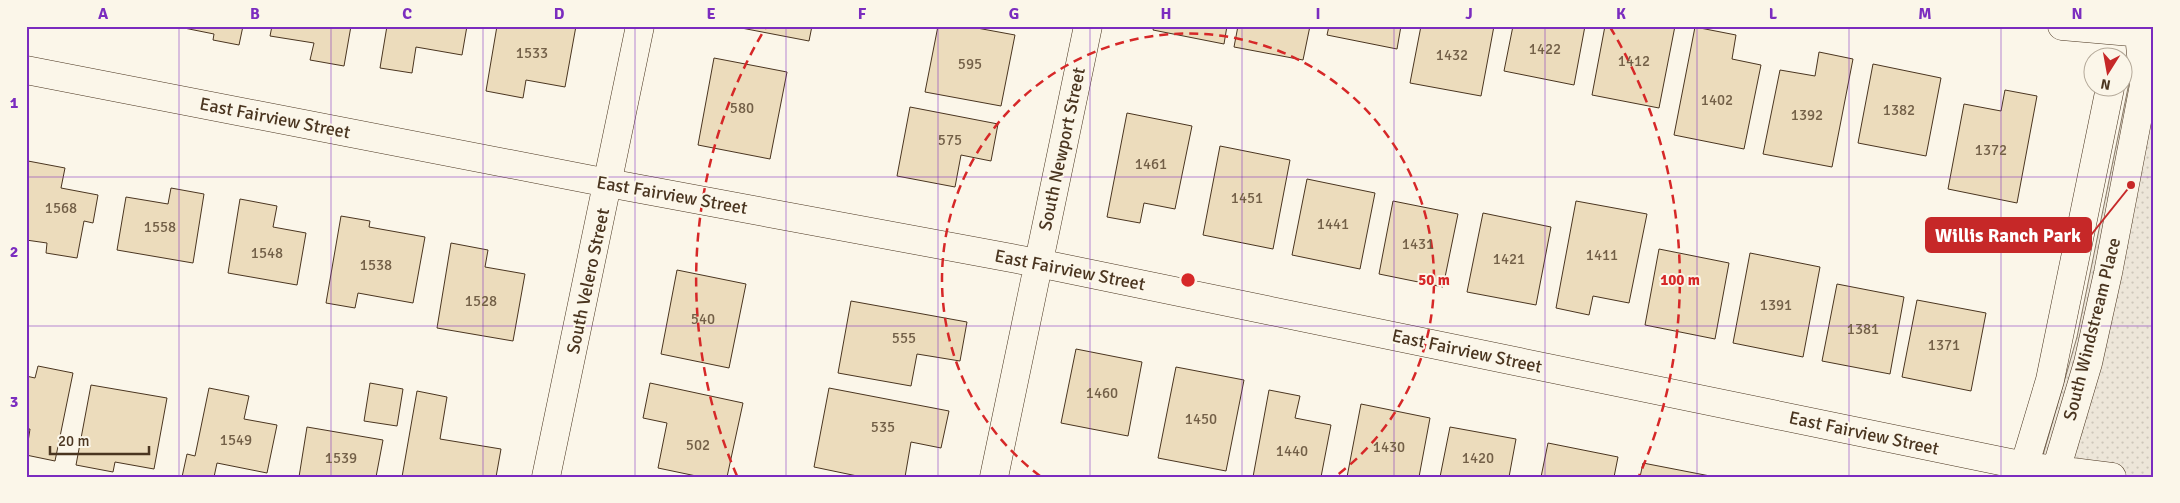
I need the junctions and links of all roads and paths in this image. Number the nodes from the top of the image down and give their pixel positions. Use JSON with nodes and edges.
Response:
{"nodes":[{"id":1,"x":640,"y":26,"type":"edge"},
{"id":2,"x":1088,"y":26,"type":"edge"},
{"id":3,"x":2062,"y":26,"type":"edge"},
{"id":4,"x":2147,"y":34,"type":"edge"},
{"id":5,"x":2132,"y":50,"type":"edge"},
{"id":6,"x":26,"y":70,"type":"edge"},
{"id":7,"x":2108,"y":98,"type":"edge"},
{"id":8,"x":608,"y":183,"type":"junction"},
{"id":9,"x":1038,"y":262,"type":"junction"},
{"id":10,"x":2023,"y":471,"type":"edge"},
{"id":11,"x":2055,"y":474,"type":"edge"},
{"id":12,"x":546,"y":477,"type":"edge"},
{"id":13,"x":994,"y":477,"type":"edge"},
{"id":14,"x":2112,"y":477,"type":"edge"}],
"edges":[{"from":1,"to":8,"type":"street","name":"South Velero Street"},
{"from":2,"to":9,"type":"street","name":"South Newport Street"},
{"from":3,"to":4,"type":"street"},
{"from":4,"to":5,"type":"street"},
{"from":4,"to":11,"type":"street","name":"South Windstream Place"},
{"from":6,"to":8,"type":"street","name":"East Fairview Street"},
{"from":7,"to":10,"type":"street","name":"South Windstream Place"},
{"from":8,"to":9,"type":"street","name":"East Fairview Street"},
{"from":8,"to":12,"type":"street","name":"South Velero Street"},
{"from":9,"to":10,"type":"street","name":"East Fairview Street"},
{"from":9,"to":13,"type":"street","name":"South Newport Street"},
{"from":10,"to":11,"type":"street","name":"East Fairview Street"},
{"from":11,"to":14,"type":"street","name":"East Fairview Street"}]}
